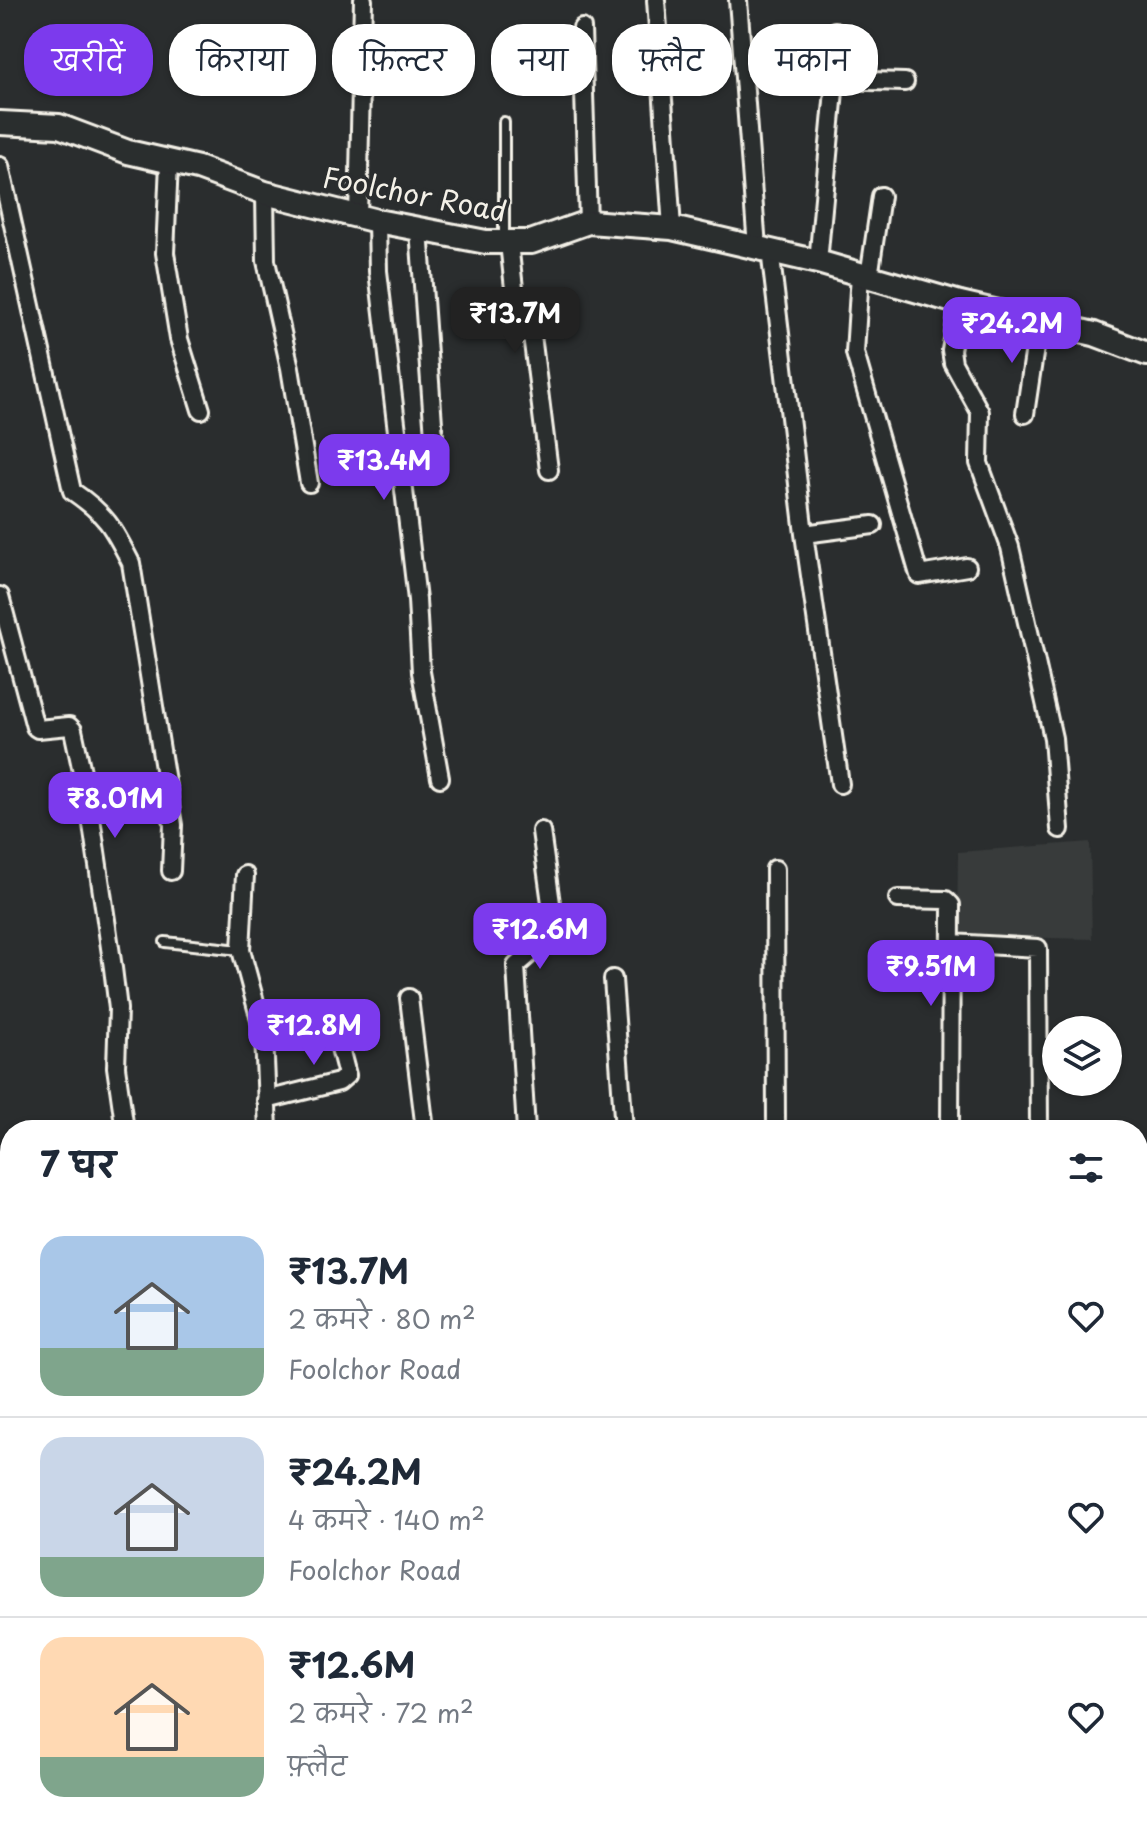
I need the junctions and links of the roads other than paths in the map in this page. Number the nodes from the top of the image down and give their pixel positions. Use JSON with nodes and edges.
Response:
{"nodes":[{"id":1,"x":363,"y":0,"type":"edge"},
{"id":2,"x":656,"y":0,"type":"edge"},
{"id":3,"x":738,"y":0,"type":"edge"},
{"id":4,"x":878,"y":81,"type":"edge"},
{"id":5,"x":905,"y":82,"type":"dead end"},
{"id":6,"x":584,"y":96,"type":"edge"},
{"id":7,"x":834,"y":96,"type":"edge"},
{"id":8,"x":504,"y":122,"type":"dead end"},
{"id":9,"x":0,"y":123,"type":"edge"},
{"id":10,"x":169,"y":163,"type":"junction"},
{"id":11,"x":0,"y":166,"type":"edge"},
{"id":12,"x":265,"y":193,"type":"junction"},
{"id":13,"x":881,"y":196,"type":"dead end"},
{"id":14,"x":4,"y":215,"type":"edge"},
{"id":15,"x":368,"y":219,"type":"junction"},
{"id":16,"x":588,"y":222,"type":"junction"},
{"id":17,"x":672,"y":228,"type":"junction"},
{"id":18,"x":419,"y":230,"type":"junction"},
{"id":19,"x":507,"y":243,"type":"junction"},
{"id":20,"x":763,"y":249,"type":"junction"},
{"id":21,"x":818,"y":262,"type":"junction"},
{"id":22,"x":864,"y":276,"type":"junction"},
{"id":23,"x":960,"y":303,"type":"junction"},
{"id":24,"x":1039,"y":321,"type":"junction"},
{"id":25,"x":1147,"y":354,"type":"edge"},
{"id":26,"x":201,"y":410,"type":"dead end"},
{"id":27,"x":1025,"y":414,"type":"dead end"},
{"id":28,"x":434,"y":437,"type":"dead end"},
{"id":29,"x":549,"y":470,"type":"dead end"},
{"id":30,"x":309,"y":483,"type":"dead end"},
{"id":31,"x":873,"y":525,"type":"dead end"},
{"id":32,"x":804,"y":534,"type":"junction"},
{"id":33,"x":967,"y":567,"type":"dead end"},
{"id":34,"x":0,"y":596,"type":"edge"},
{"id":35,"x":440,"y":778,"type":"dead end"},
{"id":36,"x":840,"y":784,"type":"dead end"},
{"id":37,"x":1060,"y":829,"type":"dead end"},
{"id":38,"x":541,"y":831,"type":"dead end"},
{"id":39,"x":775,"y":869,"type":"dead end"},
{"id":40,"x":171,"y":871,"type":"dead end"},
{"id":41,"x":245,"y":875,"type":"dead end"},
{"id":42,"x":898,"y":899,"type":"dead end"},
{"id":43,"x":165,"y":942,"type":"dead end"},
{"id":44,"x":951,"y":943,"type":"junction"},
{"id":45,"x":241,"y":950,"type":"junction"},
{"id":46,"x":613,"y":979,"type":"dead end"},
{"id":47,"x":409,"y":998,"type":"dead end"},
{"id":48,"x":332,"y":1017,"type":"dead end"},
{"id":49,"x":266,"y":1100,"type":"junction"},
{"id":50,"x":124,"y":1120,"type":"edge"},
{"id":51,"x":267,"y":1120,"type":"edge"},
{"id":52,"x":424,"y":1120,"type":"edge"},
{"id":53,"x":525,"y":1120,"type":"edge"},
{"id":54,"x":623,"y":1120,"type":"edge"},
{"id":55,"x":776,"y":1120,"type":"edge"},
{"id":56,"x":950,"y":1120,"type":"edge"},
{"id":57,"x":1039,"y":1120,"type":"edge"}],
"edges":[{"from":1,"to":15,"type":"street"},
{"from":2,"to":17,"type":"street"},
{"from":3,"to":20,"type":"street"},
{"from":4,"to":5,"type":"street"},
{"from":6,"to":16,"type":"street"},
{"from":7,"to":21,"type":"street"},
{"from":8,"to":19,"type":"lane"},
{"from":9,"to":10,"type":"street","name":"Foolchor Road"},
{"from":10,"to":12,"type":"street","name":"Foolchor Road"},
{"from":10,"to":26,"type":"street"},
{"from":11,"to":14,"type":"street"},
{"from":12,"to":15,"type":"street","name":"Foolchor Road"},
{"from":12,"to":30,"type":"street"},
{"from":13,"to":22,"type":"street"},
{"from":14,"to":40,"type":"street"},
{"from":15,"to":18,"type":"street","name":"Foolchor Road"},
{"from":15,"to":35,"type":"street"},
{"from":16,"to":17,"type":"street","name":"Foolchor Road"},
{"from":16,"to":19,"type":"street","name":"Foolchor Road"},
{"from":17,"to":20,"type":"street","name":"Foolchor Road"},
{"from":18,"to":19,"type":"street","name":"Foolchor Road"},
{"from":18,"to":28,"type":"street"},
{"from":19,"to":29,"type":"street"},
{"from":20,"to":21,"type":"street","name":"Foolchor Road"},
{"from":20,"to":32,"type":"street"},
{"from":21,"to":22,"type":"street","name":"Foolchor Road"},
{"from":22,"to":23,"type":"street","name":"Foolchor Road"},
{"from":22,"to":33,"type":"street"},
{"from":23,"to":24,"type":"street","name":"Foolchor Road"},
{"from":23,"to":37,"type":"street"},
{"from":24,"to":25,"type":"street","name":"Foolchor Road"},
{"from":24,"to":27,"type":"street"},
{"from":31,"to":32,"type":"street"},
{"from":32,"to":36,"type":"street"},
{"from":34,"to":50,"type":"street"},
{"from":38,"to":53,"type":"street"},
{"from":39,"to":55,"type":"street"},
{"from":41,"to":45,"type":"street"},
{"from":42,"to":44,"type":"street"},
{"from":43,"to":45,"type":"lane"},
{"from":44,"to":56,"type":"street"},
{"from":44,"to":57,"type":"street"},
{"from":45,"to":49,"type":"street"},
{"from":46,"to":54,"type":"street"},
{"from":47,"to":52,"type":"street"},
{"from":48,"to":49,"type":"street"},
{"from":49,"to":51,"type":"street"}]}
